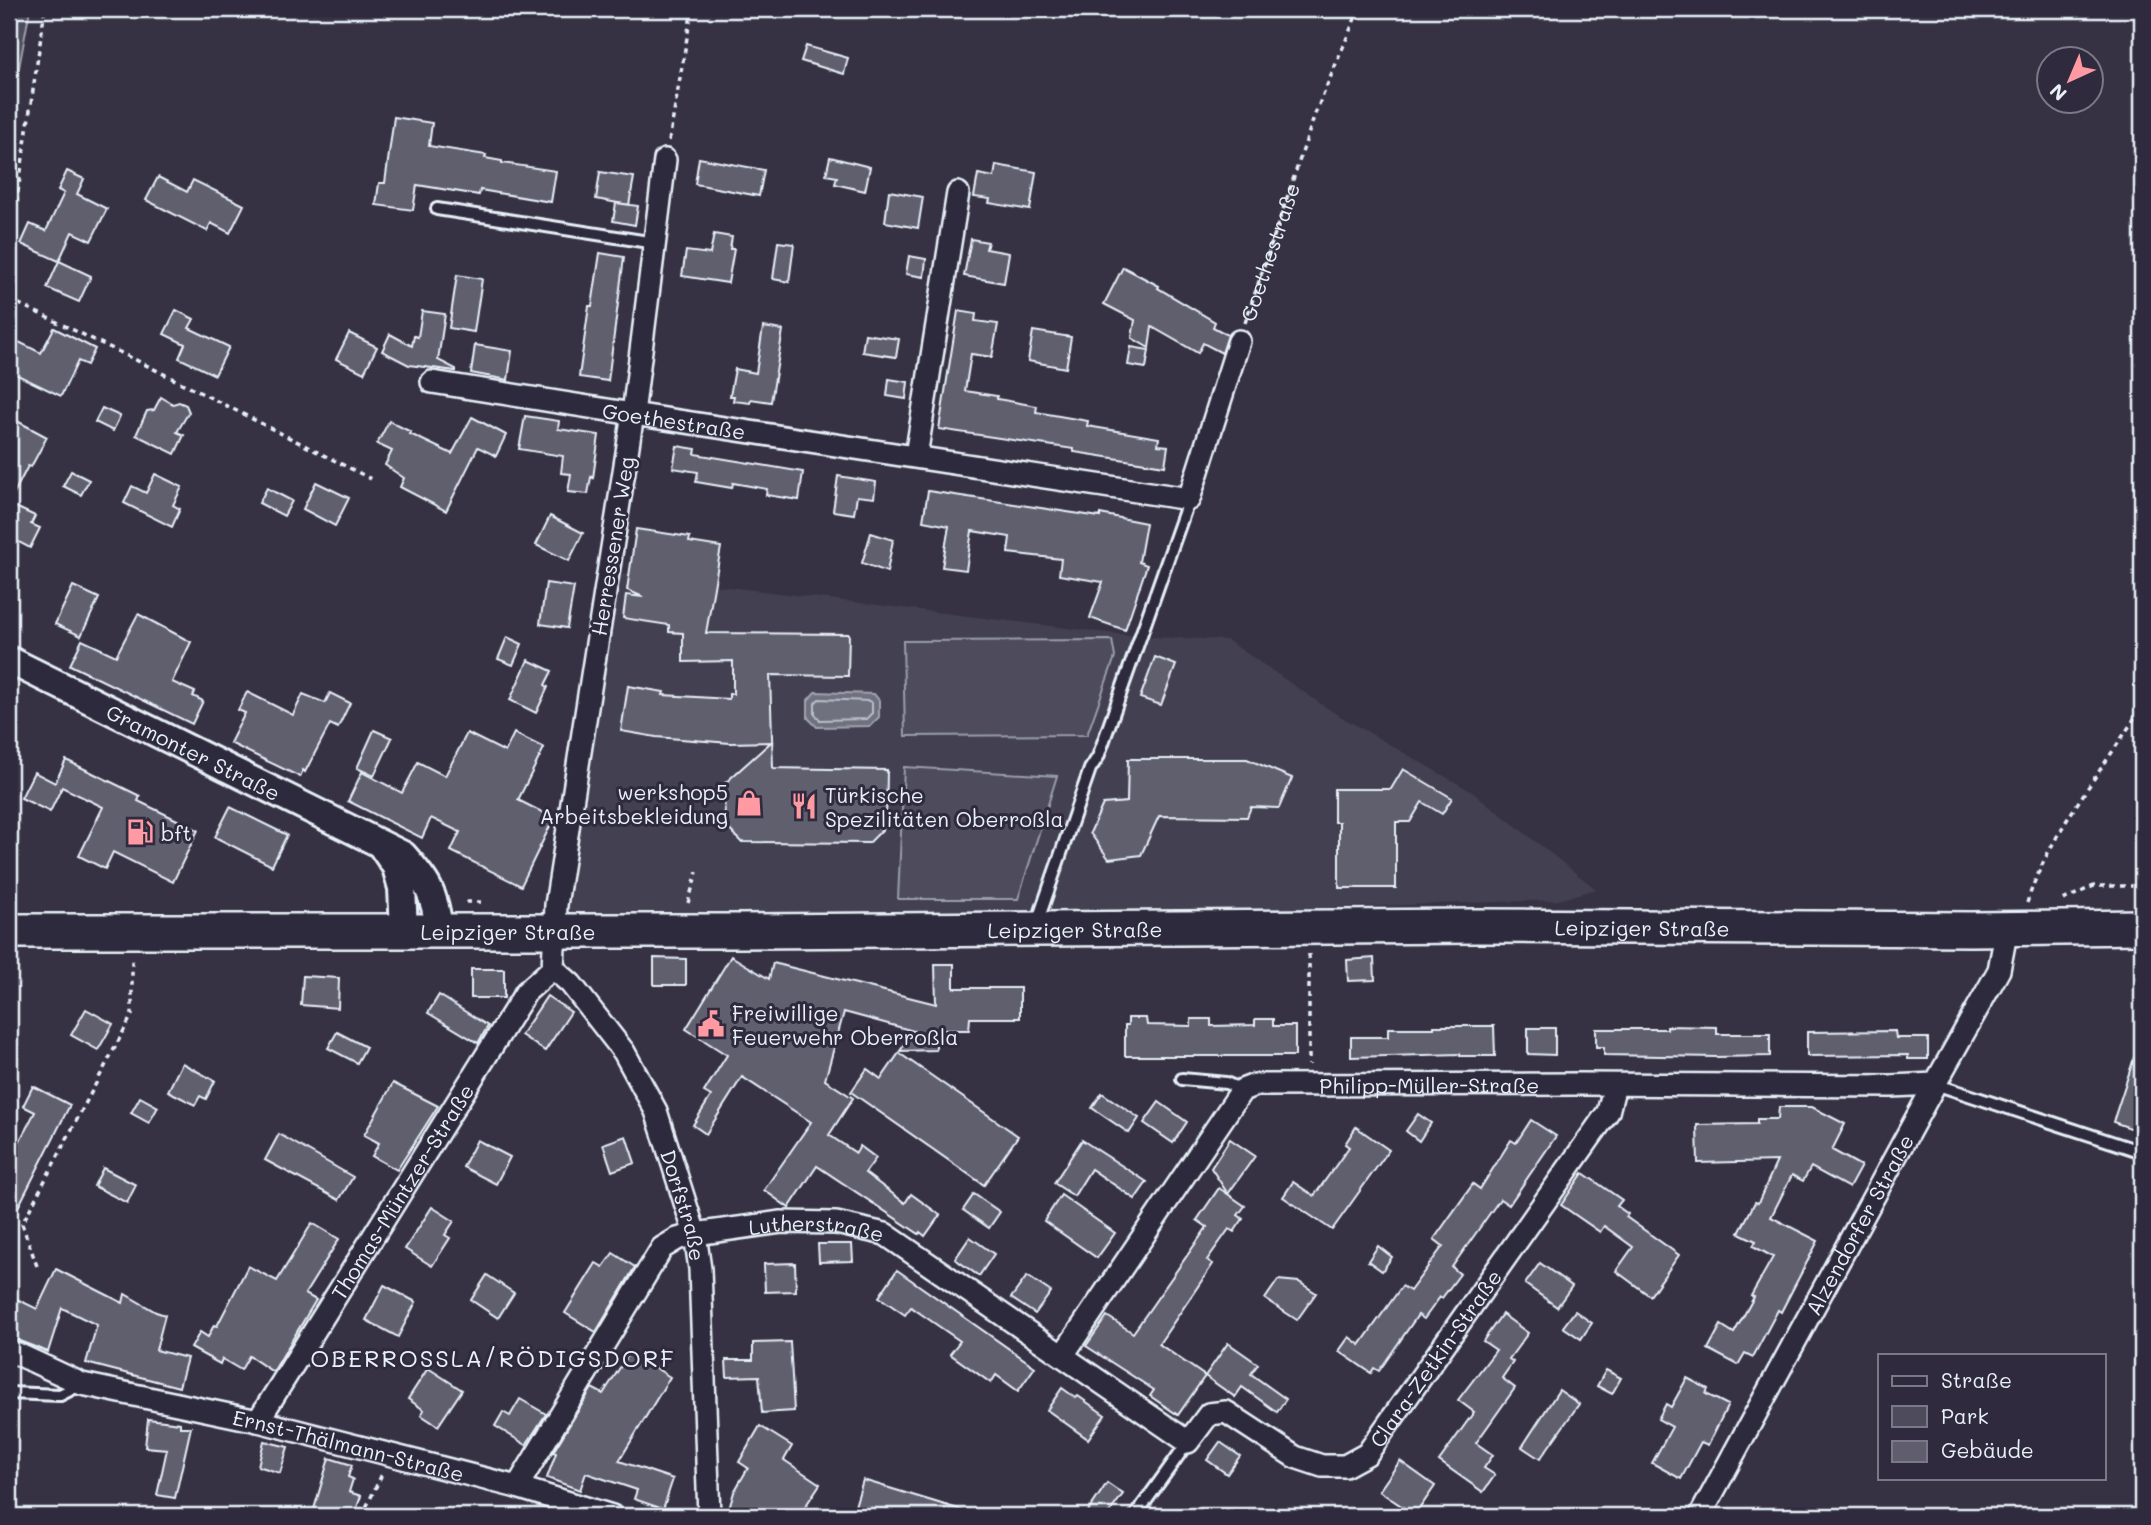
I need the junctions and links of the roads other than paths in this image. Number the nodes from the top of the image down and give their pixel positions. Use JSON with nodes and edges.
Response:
{"nodes":[{"id":1,"x":665,"y":160,"type":"road end"},
{"id":2,"x":958,"y":193,"type":"dead end"},
{"id":3,"x":437,"y":209,"type":"dead end"},
{"id":4,"x":655,"y":243,"type":"junction"},
{"id":5,"x":1239,"y":341,"type":"road end"},
{"id":6,"x":432,"y":382,"type":"dead end"},
{"id":7,"x":633,"y":414,"type":"junction"},
{"id":8,"x":916,"y":456,"type":"junction"},
{"id":9,"x":1189,"y":499,"type":"junction"},
{"id":10,"x":9,"y":660,"type":"edge"},
{"id":11,"x":380,"y":843,"type":"junction"},
{"id":12,"x":2142,"y":927,"type":"edge"},
{"id":13,"x":2014,"y":928,"type":"junction"},
{"id":14,"x":1035,"y":929,"type":"junction"},
{"id":15,"x":404,"y":930,"type":"junction"},
{"id":16,"x":439,"y":930,"type":"junction"},
{"id":17,"x":9,"y":931,"type":"edge"},
{"id":18,"x":554,"y":931,"type":"junction"},
{"id":19,"x":553,"y":968,"type":"junction"},
{"id":20,"x":1182,"y":1079,"type":"dead end"},
{"id":21,"x":1934,"y":1084,"type":"junction"},
{"id":22,"x":1615,"y":1085,"type":"junction"},
{"id":23,"x":1242,"y":1090,"type":"junction"},
{"id":24,"x":2142,"y":1152,"type":"edge"},
{"id":25,"x":695,"y":1234,"type":"junction"},
{"id":26,"x":9,"y":1350,"type":"edge"},
{"id":27,"x":1063,"y":1355,"type":"junction"},
{"id":28,"x":82,"y":1384,"type":"junction"},
{"id":29,"x":9,"y":1393,"type":"edge"},
{"id":30,"x":258,"y":1421,"type":"junction"},
{"id":31,"x":1188,"y":1442,"type":"junction"},
{"id":32,"x":517,"y":1487,"type":"junction"},
{"id":33,"x":612,"y":1516,"type":"edge"},
{"id":34,"x":709,"y":1516,"type":"edge"},
{"id":35,"x":1135,"y":1516,"type":"edge"},
{"id":36,"x":1700,"y":1516,"type":"edge"}],
"edges":[{"from":1,"to":4,"type":"street","name":"Herressener Weg"},
{"from":2,"to":8,"type":"street"},
{"from":3,"to":4,"type":"lane"},
{"from":4,"to":7,"type":"street","name":"Herressener Weg"},
{"from":5,"to":9,"type":"street","name":"Goethestraße"},
{"from":6,"to":7,"type":"street","name":"Goethestraße"},
{"from":7,"to":8,"type":"street","name":"Goethestraße"},
{"from":7,"to":18,"type":"street","name":"Herressener Weg"},
{"from":8,"to":9,"type":"street","name":"Goethestraße"},
{"from":9,"to":14,"type":"lane","name":"Goethestraße"},
{"from":10,"to":11,"type":"street","name":"Gramonter Straße"},
{"from":11,"to":15,"type":"street"},
{"from":11,"to":16,"type":"street","name":"Gramonter Straße"},
{"from":12,"to":13,"type":"main road","name":"Leipziger Straße"},
{"from":13,"to":14,"type":"main road","name":"Leipziger Straße"},
{"from":13,"to":21,"type":"street","name":"Alzendorfer Straße"},
{"from":14,"to":18,"type":"main road","name":"Leipziger Straße"},
{"from":15,"to":16,"type":"main road","name":"Leipziger Straße"},
{"from":15,"to":17,"type":"main road","name":"Leipziger Straße"},
{"from":16,"to":18,"type":"main road","name":"Leipziger Straße"},
{"from":18,"to":19,"type":"street"},
{"from":19,"to":25,"type":"street","name":"Dorfstraße"},
{"from":19,"to":30,"type":"street","name":"Thomas-Müntzer-Straße"},
{"from":20,"to":23,"type":"lane"},
{"from":21,"to":22,"type":"street","name":"Philipp-Müller-Straße"},
{"from":21,"to":24,"type":"lane"},
{"from":21,"to":36,"type":"street","name":"Alzendorfer Straße"},
{"from":22,"to":23,"type":"street","name":"Philipp-Müller-Straße"},
{"from":22,"to":31,"type":"street","name":"Clara-Zetkin-Straße"},
{"from":23,"to":27,"type":"street"},
{"from":25,"to":27,"type":"street","name":"Lutherstraße"},
{"from":25,"to":32,"type":"street","name":"Lutherstraße"},
{"from":25,"to":34,"type":"street","name":"Dorfstraße"},
{"from":26,"to":28,"type":"street","name":"Ernst-Thälmann-Straße"},
{"from":27,"to":31,"type":"street","name":"Lutherstraße"},
{"from":28,"to":29,"type":"lane","name":"Ernst-Thälmann-Straße"},
{"from":28,"to":30,"type":"street","name":"Ernst-Thälmann-Straße"},
{"from":30,"to":32,"type":"street","name":"Ernst-Thälmann-Straße"},
{"from":31,"to":35,"type":"lane"},
{"from":32,"to":33,"type":"street","name":"Ernst-Thälmann-Straße"}]}
